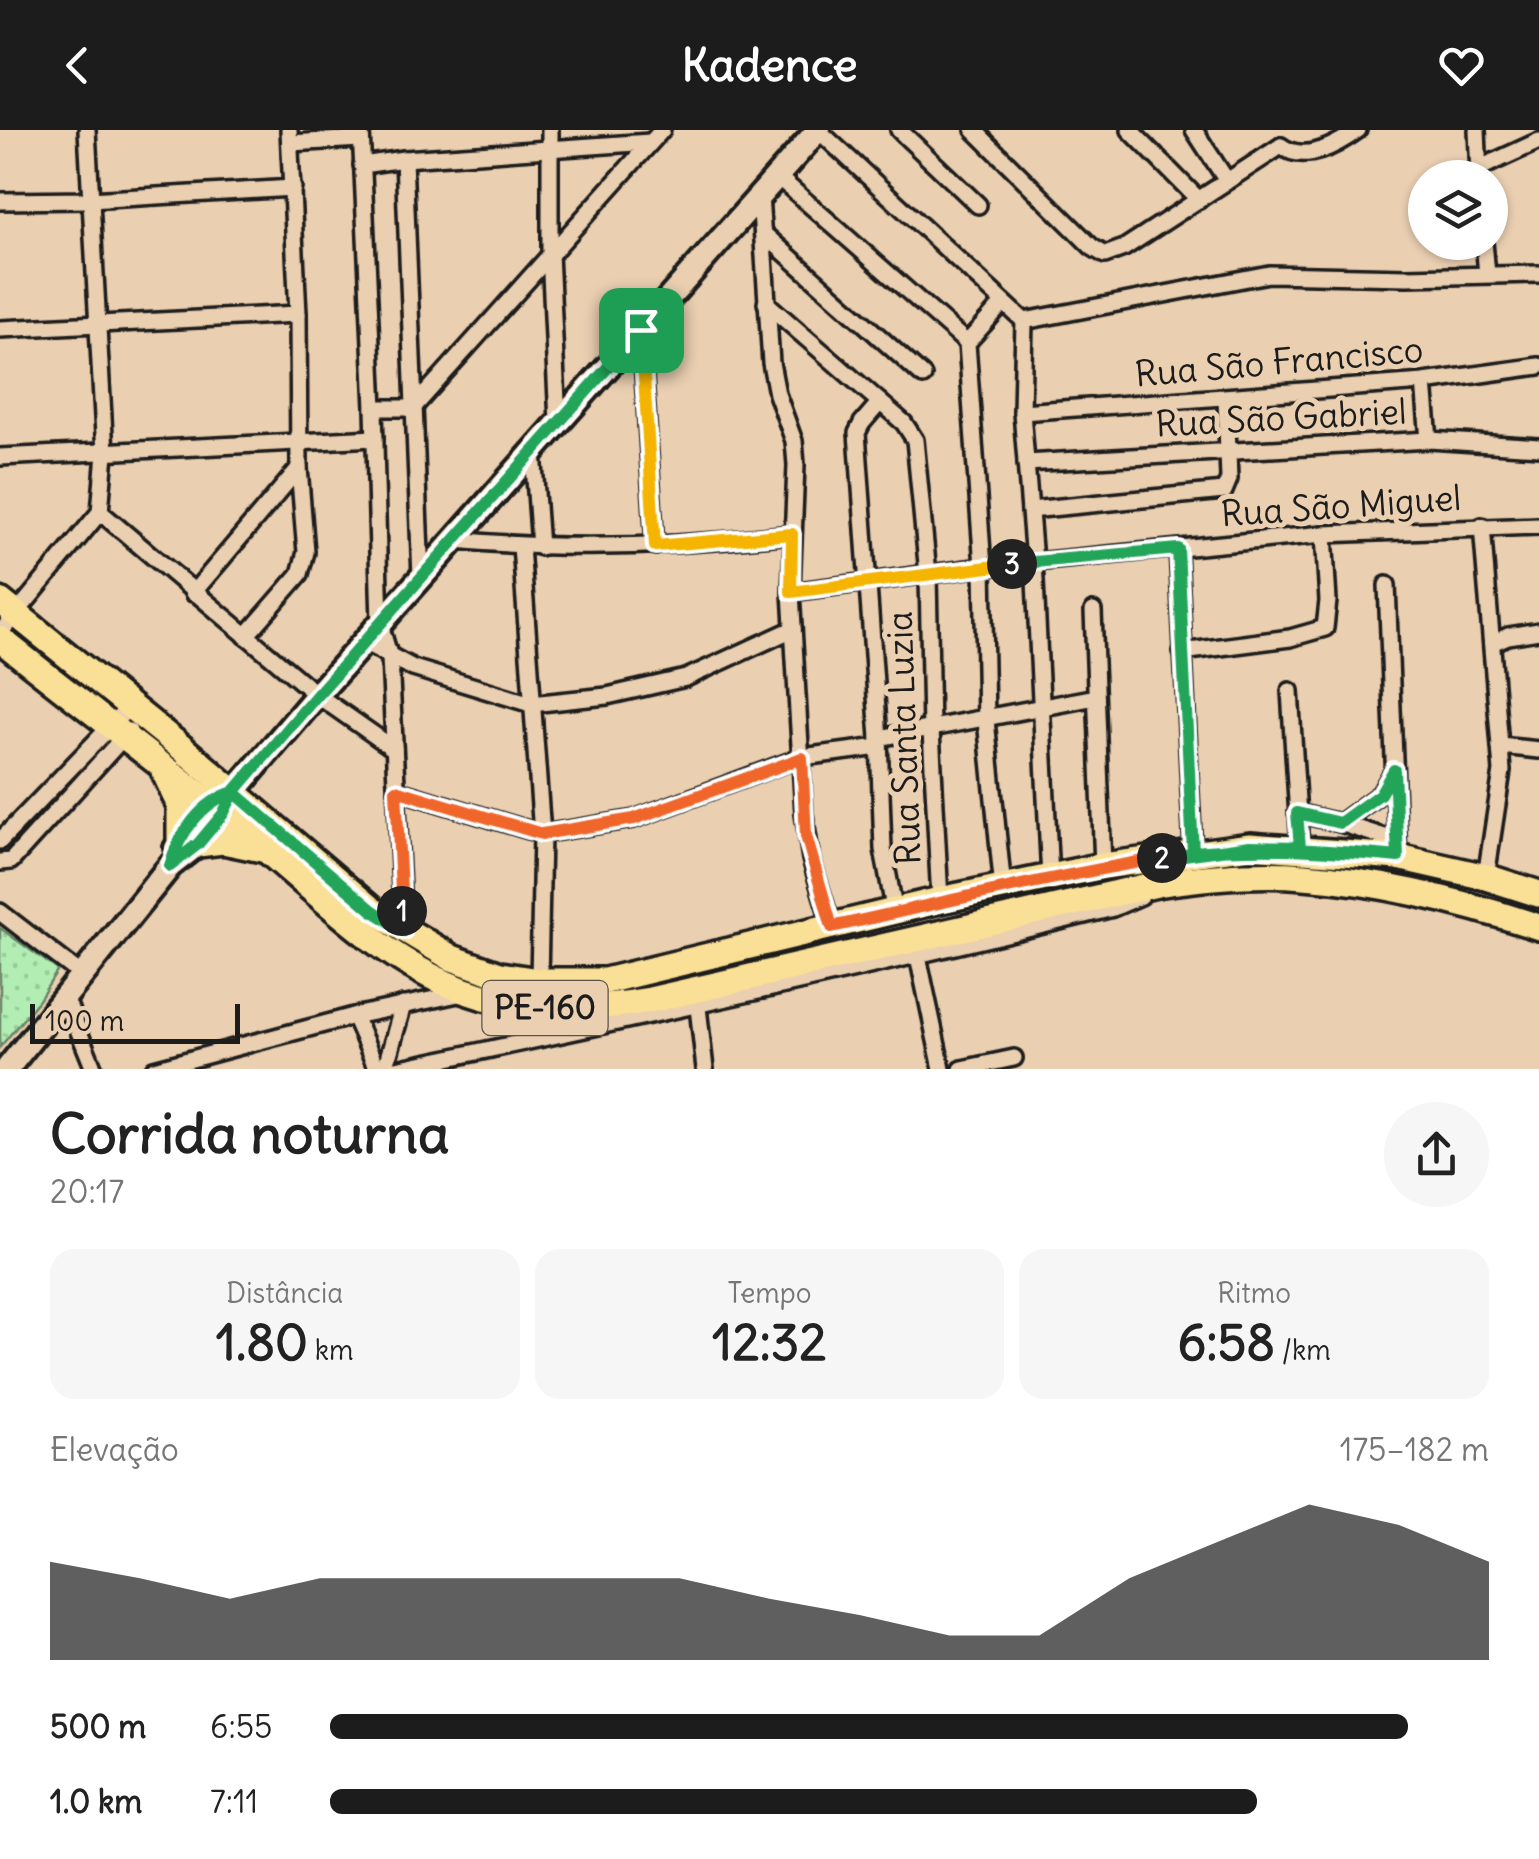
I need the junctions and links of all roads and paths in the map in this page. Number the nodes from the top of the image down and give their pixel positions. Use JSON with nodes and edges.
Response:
{"nodes":[{"id":1,"x":88,"y":130,"type":"edge"},
{"id":2,"x":550,"y":130,"type":"edge"},
{"id":3,"x":818,"y":130,"type":"edge"},
{"id":4,"x":899,"y":130,"type":"edge"},
{"id":5,"x":974,"y":130,"type":"edge"},
{"id":6,"x":1130,"y":130,"type":"edge"},
{"id":7,"x":1194,"y":130,"type":"edge"},
{"id":8,"x":1272,"y":130,"type":"edge"},
{"id":9,"x":1358,"y":130,"type":"edge"},
{"id":10,"x":1478,"y":130,"type":"edge"},
{"id":11,"x":361,"y":134,"type":"edge"},
{"id":12,"x":656,"y":136,"type":"edge"},
{"id":13,"x":290,"y":137,"type":"edge"},
{"id":14,"x":1539,"y":141,"type":"edge"},
{"id":15,"x":1280,"y":146,"type":"junction"},
{"id":16,"x":550,"y":149,"type":"junction"},
{"id":17,"x":404,"y":158,"type":"junction"},
{"id":18,"x":1479,"y":160,"type":"edge"},
{"id":19,"x":1503,"y":160,"type":"edge"},
{"id":20,"x":362,"y":165,"type":"junction"},
{"id":21,"x":777,"y":176,"type":"junction"},
{"id":22,"x":1227,"y":181,"type":"junction"},
{"id":23,"x":293,"y":188,"type":"junction"},
{"id":24,"x":760,"y":195,"type":"junction"},
{"id":25,"x":89,"y":200,"type":"junction"},
{"id":26,"x":1199,"y":200,"type":"junction"},
{"id":27,"x":0,"y":201,"type":"edge"},
{"id":28,"x":978,"y":205,"type":"dead end"},
{"id":29,"x":764,"y":234,"type":"junction"},
{"id":30,"x":550,"y":252,"type":"junction"},
{"id":31,"x":1486,"y":260,"type":"edge"},
{"id":32,"x":1487,"y":274,"type":"junction"},
{"id":33,"x":1539,"y":274,"type":"edge"},
{"id":34,"x":766,"y":303,"type":"junction"},
{"id":35,"x":1004,"y":303,"type":"junction"},
{"id":36,"x":298,"y":314,"type":"junction"},
{"id":37,"x":1024,"y":321,"type":"junction"},
{"id":38,"x":100,"y":326,"type":"junction"},
{"id":39,"x":0,"y":329,"type":"edge"},
{"id":40,"x":641,"y":330,"type":"junction"},
{"id":41,"x":967,"y":344,"type":"junction"},
{"id":42,"x":1539,"y":366,"type":"edge"},
{"id":43,"x":923,"y":376,"type":"dead end"},
{"id":44,"x":1424,"y":382,"type":"junction"},
{"id":45,"x":1226,"y":398,"type":"junction"},
{"id":46,"x":880,"y":402,"type":"junction"},
{"id":47,"x":374,"y":408,"type":"junction"},
{"id":48,"x":413,"y":408,"type":"junction"},
{"id":49,"x":1022,"y":412,"type":"junction"},
{"id":50,"x":558,"y":423,"type":"junction"},
{"id":51,"x":375,"y":438,"type":"junction"},
{"id":52,"x":1429,"y":440,"type":"junction"},
{"id":53,"x":301,"y":444,"type":"junction"},
{"id":54,"x":1539,"y":447,"type":"edge"},
{"id":55,"x":533,"y":451,"type":"junction"},
{"id":56,"x":1228,"y":452,"type":"junction"},
{"id":57,"x":105,"y":453,"type":"junction"},
{"id":58,"x":0,"y":457,"type":"edge"},
{"id":59,"x":1026,"y":463,"type":"junction"},
{"id":60,"x":299,"y":468,"type":"junction"},
{"id":61,"x":1030,"y":510,"type":"junction"},
{"id":62,"x":100,"y":512,"type":"junction"},
{"id":63,"x":1482,"y":526,"type":"junction"},
{"id":64,"x":1539,"y":526,"type":"edge"},
{"id":65,"x":792,"y":534,"type":"junction"},
{"id":66,"x":1324,"y":534,"type":"junction"},
{"id":67,"x":455,"y":540,"type":"junction"},
{"id":68,"x":521,"y":546,"type":"junction"},
{"id":69,"x":655,"y":546,"type":"junction"},
{"id":70,"x":540,"y":547,"type":"junction"},
{"id":71,"x":1178,"y":549,"type":"junction"},
{"id":72,"x":1034,"y":561,"type":"junction"},
{"id":73,"x":983,"y":566,"type":"junction"},
{"id":74,"x":928,"y":574,"type":"junction"},
{"id":75,"x":421,"y":578,"type":"junction"},
{"id":76,"x":868,"y":584,"type":"junction"},
{"id":77,"x":1387,"y":585,"type":"dead end"},
{"id":78,"x":791,"y":592,"type":"junction"},
{"id":79,"x":193,"y":593,"type":"junction"},
{"id":80,"x":1093,"y":611,"type":"dead end"},
{"id":81,"x":4,"y":622,"type":"edge"},
{"id":82,"x":380,"y":624,"type":"junction"},
{"id":83,"x":792,"y":629,"type":"junction"},
{"id":84,"x":1539,"y":630,"type":"edge"},
{"id":85,"x":246,"y":636,"type":"junction"},
{"id":86,"x":364,"y":642,"type":"junction"},
{"id":87,"x":1492,"y":644,"type":"junction"},
{"id":88,"x":1182,"y":652,"type":"junction"},
{"id":89,"x":390,"y":658,"type":"junction"},
{"id":90,"x":1290,"y":691,"type":"dead end"},
{"id":91,"x":317,"y":695,"type":"junction"},
{"id":92,"x":1096,"y":697,"type":"junction"},
{"id":93,"x":530,"y":704,"type":"junction"},
{"id":94,"x":1040,"y":708,"type":"junction"},
{"id":95,"x":137,"y":712,"type":"junction"},
{"id":96,"x":986,"y":720,"type":"junction"},
{"id":97,"x":931,"y":730,"type":"junction"},
{"id":98,"x":116,"y":731,"type":"junction"},
{"id":99,"x":879,"y":742,"type":"junction"},
{"id":100,"x":1500,"y":746,"type":"junction"},
{"id":101,"x":394,"y":749,"type":"junction"},
{"id":102,"x":1539,"y":750,"type":"edge"},
{"id":103,"x":802,"y":758,"type":"junction"},
{"id":104,"x":161,"y":764,"type":"junction"},
{"id":105,"x":1394,"y":770,"type":"junction"},
{"id":106,"x":396,"y":790,"type":"junction"},
{"id":107,"x":222,"y":803,"type":"junction"},
{"id":108,"x":1297,"y":813,"type":"junction"},
{"id":109,"x":1340,"y":823,"type":"junction"},
{"id":110,"x":542,"y":834,"type":"junction"},
{"id":111,"x":0,"y":842,"type":"edge"},
{"id":112,"x":189,"y":842,"type":"junction"},
{"id":113,"x":1300,"y":847,"type":"junction"},
{"id":114,"x":1398,"y":849,"type":"junction"},
{"id":115,"x":267,"y":851,"type":"junction"},
{"id":116,"x":1193,"y":852,"type":"junction"},
{"id":117,"x":4,"y":858,"type":"edge"},
{"id":118,"x":1103,"y":866,"type":"junction"},
{"id":119,"x":1486,"y":876,"type":"junction"},
{"id":120,"x":1050,"y":878,"type":"junction"},
{"id":121,"x":1157,"y":884,"type":"junction"},
{"id":122,"x":1003,"y":889,"type":"junction"},
{"id":123,"x":1539,"y":894,"type":"edge"},
{"id":124,"x":940,"y":900,"type":"junction"},
{"id":125,"x":0,"y":912,"type":"edge"},
{"id":126,"x":895,"y":913,"type":"junction"},
{"id":127,"x":832,"y":927,"type":"junction"},
{"id":128,"x":1539,"y":927,"type":"edge"},
{"id":129,"x":404,"y":931,"type":"junction"},
{"id":130,"x":918,"y":956,"type":"junction"},
{"id":131,"x":82,"y":975,"type":"junction"},
{"id":132,"x":539,"y":982,"type":"junction"},
{"id":133,"x":466,"y":992,"type":"junction"},
{"id":134,"x":65,"y":997,"type":"junction"},
{"id":135,"x":697,"y":998,"type":"junction"},
{"id":136,"x":403,"y":1005,"type":"junction"},
{"id":137,"x":354,"y":1016,"type":"junction"},
{"id":138,"x":224,"y":1050,"type":"junction"},
{"id":139,"x":1014,"y":1058,"type":"dead end"},
{"id":140,"x":6,"y":1069,"type":"edge"},
{"id":141,"x":94,"y":1069,"type":"edge"},
{"id":142,"x":154,"y":1069,"type":"edge"},
{"id":143,"x":232,"y":1069,"type":"edge"},
{"id":144,"x":377,"y":1069,"type":"edge"},
{"id":145,"x":385,"y":1069,"type":"edge"},
{"id":146,"x":396,"y":1069,"type":"edge"},
{"id":147,"x":705,"y":1069,"type":"edge"},
{"id":148,"x":942,"y":1069,"type":"edge"},
{"id":149,"x":962,"y":1069,"type":"edge"}],
"edges":[{"from":1,"to":25,"type":"street"},
{"from":2,"to":16,"type":"street"},
{"from":3,"to":21,"type":"street"},
{"from":3,"to":35,"type":"street"},
{"from":4,"to":28,"type":"street"},
{"from":5,"to":26,"type":"street"},
{"from":6,"to":26,"type":"street"},
{"from":7,"to":22,"type":"street"},
{"from":8,"to":15,"type":"street"},
{"from":9,"to":15,"type":"street"},
{"from":10,"to":18,"type":"street"},
{"from":11,"to":13,"type":"street"},
{"from":11,"to":20,"type":"street"},
{"from":12,"to":16,"type":"street"},
{"from":12,"to":30,"type":"street"},
{"from":13,"to":23,"type":"street"},
{"from":14,"to":19,"type":"street"},
{"from":15,"to":22,"type":"street"},
{"from":16,"to":17,"type":"street"},
{"from":16,"to":30,"type":"street"},
{"from":17,"to":20,"type":"street"},
{"from":17,"to":48,"type":"street"},
{"from":20,"to":47,"type":"street"},
{"from":21,"to":24,"type":"street"},
{"from":21,"to":41,"type":"street"},
{"from":22,"to":26,"type":"street"},
{"from":23,"to":25,"type":"street"},
{"from":23,"to":36,"type":"street"},
{"from":24,"to":29,"type":"street"},
{"from":24,"to":40,"type":"street"},
{"from":25,"to":27,"type":"street"},
{"from":25,"to":38,"type":"street"},
{"from":29,"to":34,"type":"street"},
{"from":29,"to":43,"type":"street"},
{"from":30,"to":48,"type":"street"},
{"from":30,"to":50,"type":"street"},
{"from":31,"to":32,"type":"street"},
{"from":32,"to":33,"type":"street"},
{"from":32,"to":37,"type":"street"},
{"from":34,"to":46,"type":"street","name":"Rua Santa Luzia"},
{"from":34,"to":65,"type":"street"},
{"from":35,"to":37,"type":"street"},
{"from":35,"to":41,"type":"street"},
{"from":36,"to":38,"type":"street"},
{"from":36,"to":53,"type":"street"},
{"from":37,"to":49,"type":"street"},
{"from":38,"to":39,"type":"street"},
{"from":38,"to":57,"type":"street"},
{"from":40,"to":50,"type":"street"},
{"from":40,"to":69,"type":"street"},
{"from":41,"to":73,"type":"street"},
{"from":42,"to":44,"type":"street","name":"Rua São Francisco"},
{"from":44,"to":45,"type":"street","name":"Rua São Francisco"},
{"from":44,"to":52,"type":"street"},
{"from":45,"to":49,"type":"street","name":"Rua São Francisco"},
{"from":45,"to":56,"type":"street"},
{"from":46,"to":74,"type":"street","name":"Rua Santa Luzia"},
{"from":46,"to":76,"type":"street"},
{"from":47,"to":48,"type":"street"},
{"from":47,"to":51,"type":"street"},
{"from":48,"to":75,"type":"street"},
{"from":49,"to":59,"type":"street"},
{"from":50,"to":55,"type":"street"},
{"from":51,"to":53,"type":"street"},
{"from":51,"to":82,"type":"street"},
{"from":52,"to":54,"type":"street","name":"Rua São Gabriel"},
{"from":52,"to":56,"type":"street","name":"Rua São Gabriel"},
{"from":53,"to":57,"type":"street"},
{"from":53,"to":60,"type":"street"},
{"from":55,"to":67,"type":"street"},
{"from":55,"to":70,"type":"street"},
{"from":56,"to":59,"type":"street","name":"Rua São Gabriel"},
{"from":56,"to":61,"type":"street"},
{"from":57,"to":58,"type":"street"},
{"from":57,"to":62,"type":"street"},
{"from":59,"to":61,"type":"street"},
{"from":60,"to":79,"type":"street"},
{"from":60,"to":85,"type":"street"},
{"from":61,"to":72,"type":"street"},
{"from":62,"to":79,"type":"street"},
{"from":62,"to":81,"type":"street"},
{"from":63,"to":64,"type":"street","name":"Rua São Miguel"},
{"from":63,"to":66,"type":"street","name":"Rua São Miguel"},
{"from":63,"to":87,"type":"street"},
{"from":65,"to":69,"type":"street"},
{"from":65,"to":78,"type":"street"},
{"from":66,"to":71,"type":"street","name":"Rua São Miguel"},
{"from":66,"to":88,"type":"street"},
{"from":67,"to":68,"type":"street"},
{"from":67,"to":75,"type":"street"},
{"from":68,"to":70,"type":"street"},
{"from":68,"to":93,"type":"street"},
{"from":69,"to":70,"type":"street"},
{"from":71,"to":72,"type":"street","name":"Rua São Miguel"},
{"from":71,"to":88,"type":"street"},
{"from":72,"to":73,"type":"street","name":"Rua São Miguel"},
{"from":72,"to":94,"type":"street"},
{"from":73,"to":74,"type":"street","name":"Rua São Miguel"},
{"from":73,"to":96,"type":"street"},
{"from":74,"to":76,"type":"street","name":"Rua São Miguel"},
{"from":74,"to":97,"type":"street","name":"Rua Santa Luzia"},
{"from":75,"to":82,"type":"street"},
{"from":76,"to":78,"type":"street","name":"Rua São Miguel"},
{"from":76,"to":99,"type":"street"},
{"from":77,"to":105,"type":"street"},
{"from":78,"to":83,"type":"street"},
{"from":79,"to":85,"type":"street"},
{"from":80,"to":92,"type":"street"},
{"from":81,"to":95,"type":"main road","number":"PE-160"},
{"from":81,"to":98,"type":"main road","number":"PE-160"},
{"from":82,"to":86,"type":"street"},
{"from":82,"to":89,"type":"street"},
{"from":83,"to":93,"type":"street"},
{"from":83,"to":103,"type":"street"},
{"from":84,"to":87,"type":"street"},
{"from":85,"to":91,"type":"street"},
{"from":86,"to":89,"type":"street"},
{"from":86,"to":91,"type":"street"},
{"from":87,"to":100,"type":"street"},
{"from":88,"to":116,"type":"street"},
{"from":89,"to":93,"type":"street"},
{"from":89,"to":101,"type":"street"},
{"from":90,"to":108,"type":"street"},
{"from":91,"to":101,"type":"street"},
{"from":91,"to":107,"type":"street"},
{"from":92,"to":94,"type":"street"},
{"from":92,"to":118,"type":"street"},
{"from":93,"to":110,"type":"street"},
{"from":94,"to":96,"type":"street"},
{"from":94,"to":120,"type":"street"},
{"from":95,"to":98,"type":"street"},
{"from":95,"to":107,"type":"main road","number":"PE-160"},
{"from":96,"to":97,"type":"street"},
{"from":96,"to":122,"type":"street"},
{"from":97,"to":99,"type":"street"},
{"from":97,"to":124,"type":"street","name":"Rua Santa Luzia"},
{"from":98,"to":104,"type":"main road","number":"PE-160"},
{"from":98,"to":111,"type":"street"},
{"from":98,"to":117,"type":"street"},
{"from":99,"to":103,"type":"street"},
{"from":99,"to":126,"type":"street"},
{"from":100,"to":102,"type":"street"},
{"from":100,"to":119,"type":"street"},
{"from":101,"to":106,"type":"street"},
{"from":103,"to":110,"type":"street"},
{"from":103,"to":127,"type":"street"},
{"from":104,"to":107,"type":"main road","number":"PE-160"},
{"from":104,"to":112,"type":"main road"},
{"from":105,"to":109,"type":"street"},
{"from":105,"to":114,"type":"street"},
{"from":106,"to":110,"type":"street"},
{"from":106,"to":129,"type":"street"},
{"from":107,"to":112,"type":"street"},
{"from":107,"to":115,"type":"main road","number":"PE-160"},
{"from":107,"to":129,"type":"main road","number":"PE-160"},
{"from":108,"to":109,"type":"street"},
{"from":108,"to":113,"type":"street"},
{"from":109,"to":114,"type":"street"},
{"from":110,"to":132,"type":"street"},
{"from":112,"to":115,"type":"main road"},
{"from":112,"to":131,"type":"street"},
{"from":113,"to":114,"type":"main road","number":"PE-160"},
{"from":113,"to":116,"type":"main road","number":"PE-160"},
{"from":114,"to":119,"type":"main road","number":"PE-160"},
{"from":115,"to":133,"type":"main road","number":"PE-160"},
{"from":116,"to":118,"type":"main road","number":"PE-160"},
{"from":118,"to":120,"type":"main road","number":"PE-160"},
{"from":119,"to":123,"type":"main road","number":"PE-160"},
{"from":120,"to":122,"type":"main road","number":"PE-160"},
{"from":121,"to":128,"type":"main road","number":"PE-160"},
{"from":121,"to":130,"type":"street"},
{"from":121,"to":135,"type":"main road","number":"PE-160"},
{"from":122,"to":124,"type":"main road","number":"PE-160"},
{"from":124,"to":126,"type":"main road","number":"PE-160"},
{"from":125,"to":131,"type":"street"},
{"from":126,"to":127,"type":"main road","number":"PE-160"},
{"from":127,"to":132,"type":"main road","number":"PE-160"},
{"from":129,"to":132,"type":"main road","number":"PE-160"},
{"from":130,"to":135,"type":"street"},
{"from":130,"to":148,"type":"street"},
{"from":131,"to":134,"type":"street"},
{"from":133,"to":135,"type":"main road","number":"PE-160"},
{"from":133,"to":136,"type":"street"},
{"from":134,"to":140,"type":"street"},
{"from":134,"to":141,"type":"street"},
{"from":135,"to":146,"type":"street"},
{"from":135,"to":147,"type":"street"},
{"from":136,"to":137,"type":"street"},
{"from":136,"to":145,"type":"street"},
{"from":137,"to":138,"type":"street"},
{"from":137,"to":144,"type":"street"},
{"from":138,"to":142,"type":"street"},
{"from":138,"to":143,"type":"street"},
{"from":139,"to":149,"type":"street"}]}
